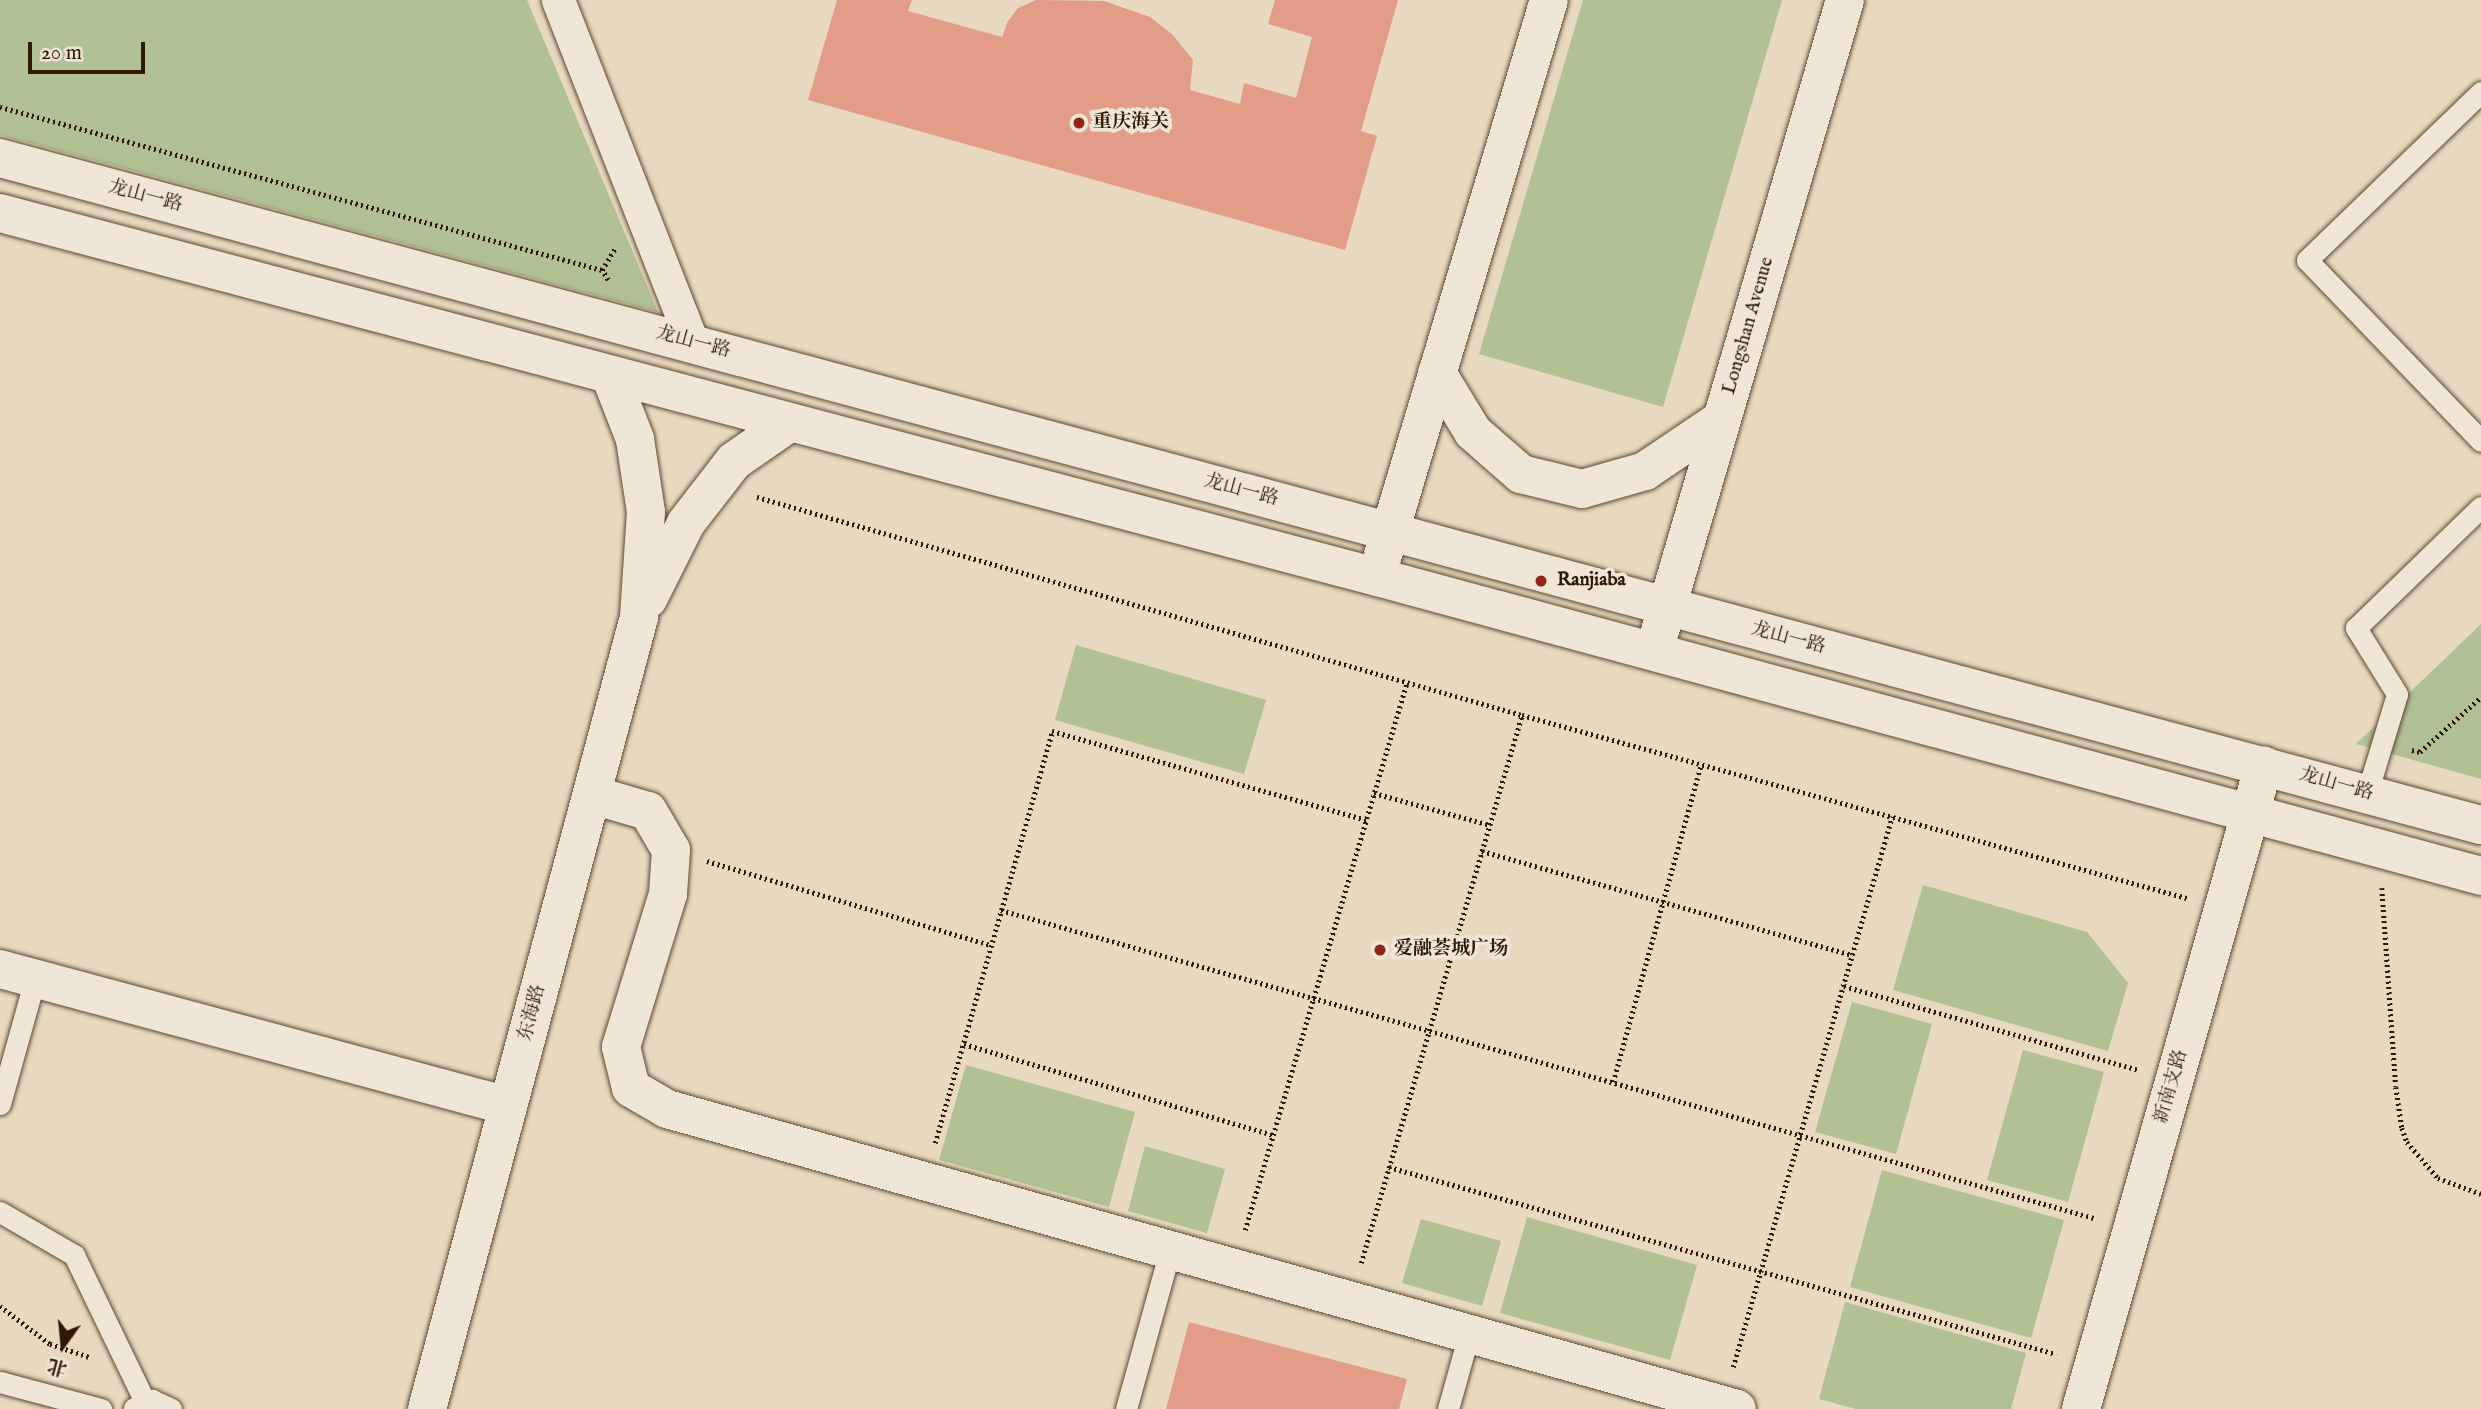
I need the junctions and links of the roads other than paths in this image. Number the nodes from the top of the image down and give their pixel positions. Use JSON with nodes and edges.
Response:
{"nodes":[{"id":1,"x":558,"y":0,"type":"edge"},
{"id":2,"x":1549,"y":0,"type":"edge"},
{"id":3,"x":1845,"y":0,"type":"edge"},
{"id":4,"x":2481,"y":92,"type":"edge"},
{"id":5,"x":0,"y":158,"type":"edge"},
{"id":6,"x":0,"y":213,"type":"edge"},
{"id":7,"x":692,"y":342,"type":"junction"},
{"id":8,"x":1437,"y":373,"type":"junction"},
{"id":9,"x":610,"y":374,"type":"junction"},
{"id":10,"x":1722,"y":419,"type":"junction"},
{"id":11,"x":789,"y":423,"type":"junction"},
{"id":12,"x":2481,"y":441,"type":"edge"},
{"id":13,"x":2481,"y":507,"type":"edge"},
{"id":14,"x":646,"y":512,"type":"junction"},
{"id":15,"x":686,"y":523,"type":"junction"},
{"id":16,"x":1390,"y":531,"type":"junction"},
{"id":17,"x":1377,"y":578,"type":"junction"},
{"id":18,"x":1667,"y":607,"type":"junction"},
{"id":19,"x":639,"y":617,"type":"junction"},
{"id":20,"x":1654,"y":653,"type":"junction"},
{"id":21,"x":2264,"y":765,"type":"junction"},
{"id":22,"x":2367,"y":793,"type":"junction"},
{"id":23,"x":593,"y":795,"type":"junction"},
{"id":24,"x":2249,"y":812,"type":"junction"},
{"id":25,"x":2481,"y":825,"type":"edge"},
{"id":26,"x":2481,"y":876,"type":"edge"},
{"id":27,"x":17,"y":974,"type":"edge"},
{"id":28,"x":0,"y":1104,"type":"edge"},
{"id":29,"x":508,"y":1106,"type":"junction"},
{"id":30,"x":0,"y":1212,"type":"edge"},
{"id":31,"x":1170,"y":1250,"type":"junction"},
{"id":32,"x":1469,"y":1334,"type":"junction"},
{"id":33,"x":0,"y":1382,"type":"edge"},
{"id":34,"x":139,"y":1405,"type":"edge"},
{"id":35,"x":1730,"y":1407,"type":"edge"},
{"id":36,"x":102,"y":1409,"type":"edge"},
{"id":37,"x":171,"y":1409,"type":"edge"},
{"id":38,"x":427,"y":1409,"type":"edge"},
{"id":39,"x":1126,"y":1409,"type":"edge"},
{"id":40,"x":1448,"y":1409,"type":"edge"},
{"id":41,"x":2081,"y":1409,"type":"edge"}],
"edges":[{"from":1,"to":7,"type":"street"},
{"from":2,"to":8,"type":"main road"},
{"from":3,"to":10,"type":"main road","name":"Longshan Avenue"},
{"from":4,"to":12,"type":"lane"},
{"from":5,"to":7,"type":"main road","name":"龙山一路"},
{"from":6,"to":9,"type":"main road"},
{"from":7,"to":16,"type":"main road","name":"龙山一路"},
{"from":8,"to":10,"type":"main road"},
{"from":8,"to":16,"type":"main road"},
{"from":9,"to":11,"type":"main road"},
{"from":9,"to":14,"type":"main road"},
{"from":10,"to":18,"type":"main road","name":"Longshan Avenue"},
{"from":11,"to":15,"type":"main road"},
{"from":11,"to":17,"type":"main road"},
{"from":13,"to":22,"type":"lane"},
{"from":14,"to":15,"type":"main road"},
{"from":14,"to":19,"type":"main road"},
{"from":15,"to":19,"type":"main road"},
{"from":16,"to":17,"type":"main road"},
{"from":16,"to":18,"type":"main road","name":"龙山一路"},
{"from":17,"to":20,"type":"main road"},
{"from":18,"to":20,"type":"main road","name":"Longshan Avenue"},
{"from":18,"to":21,"type":"main road","name":"龙山一路"},
{"from":19,"to":23,"type":"main road","name":"东海路"},
{"from":20,"to":24,"type":"main road"},
{"from":21,"to":22,"type":"main road","name":"龙山一路"},
{"from":21,"to":24,"type":"main road","name":"新南支路"},
{"from":22,"to":25,"type":"main road","name":"龙山一路"},
{"from":23,"to":29,"type":"main road","name":"东海路"},
{"from":23,"to":31,"type":"main road"},
{"from":24,"to":26,"type":"main road"},
{"from":24,"to":41,"type":"main road","name":"新南支路"},
{"from":27,"to":28,"type":"lane"},
{"from":27,"to":29,"type":"main road"},
{"from":29,"to":38,"type":"main road","name":"东海路"},
{"from":30,"to":34,"type":"lane"},
{"from":31,"to":32,"type":"main road"},
{"from":31,"to":39,"type":"lane"},
{"from":32,"to":35,"type":"main road"},
{"from":32,"to":40,"type":"lane"},
{"from":33,"to":36,"type":"lane"},
{"from":34,"to":37,"type":"lane"}]}
